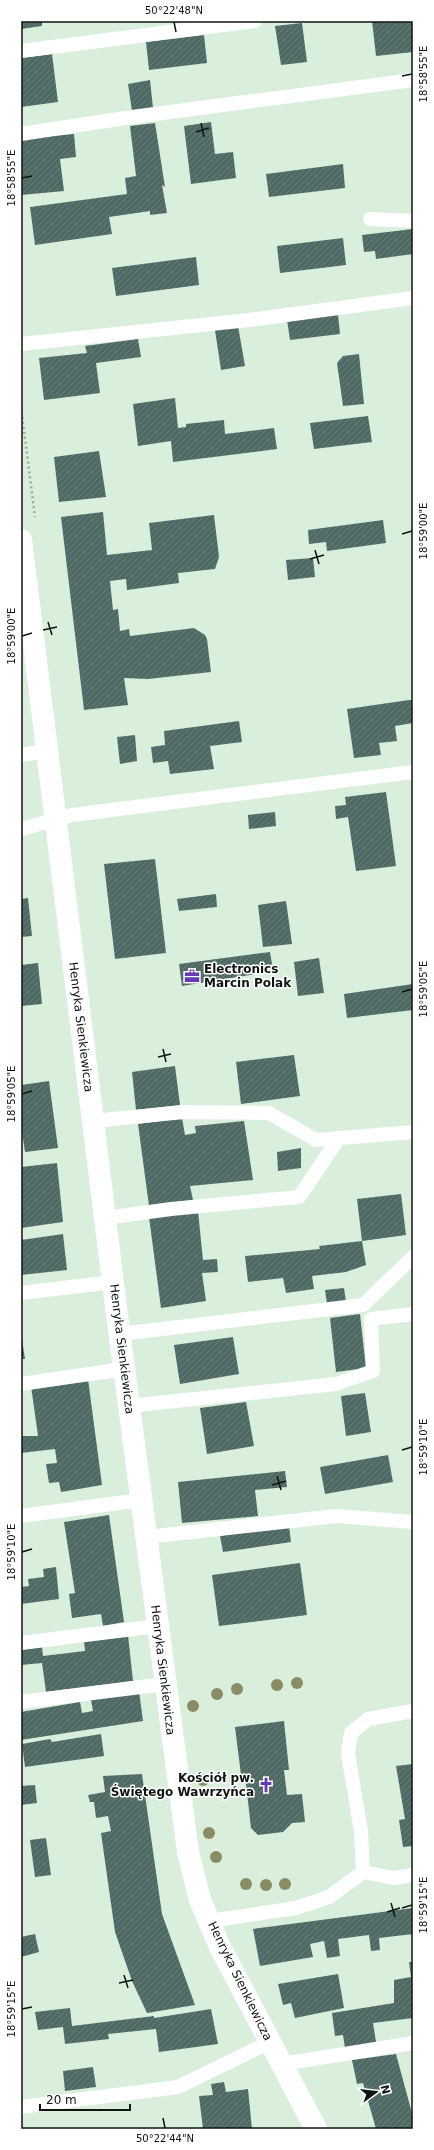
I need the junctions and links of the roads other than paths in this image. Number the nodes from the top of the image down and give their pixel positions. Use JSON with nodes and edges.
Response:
{"nodes":[{"id":1,"x":255,"y":21,"type":"edge"},
{"id":2,"x":21,"y":51,"type":"edge"},
{"id":3,"x":413,"y":80,"type":"edge"},
{"id":4,"x":21,"y":134,"type":"edge"},
{"id":5,"x":370,"y":219,"type":"dead end"},
{"id":6,"x":413,"y":221,"type":"edge"},
{"id":7,"x":413,"y":298,"type":"edge"},
{"id":8,"x":21,"y":344,"type":"edge"},
{"id":9,"x":21,"y":540,"type":"edge"},
{"id":10,"x":22,"y":563,"type":"edge"},
{"id":11,"x":47,"y":752,"type":"junction"},
{"id":12,"x":21,"y":755,"type":"edge"},
{"id":13,"x":413,"y":772,"type":"edge"},
{"id":14,"x":56,"y":821,"type":"junction"},
{"id":15,"x":21,"y":829,"type":"edge"},
{"id":16,"x":93,"y":1121,"type":"junction"},
{"id":17,"x":413,"y":1132,"type":"edge"},
{"id":18,"x":339,"y":1138,"type":"junction"},
{"id":19,"x":105,"y":1218,"type":"junction"},
{"id":20,"x":413,"y":1258,"type":"edge"},
{"id":21,"x":113,"y":1282,"type":"junction"},
{"id":22,"x":21,"y":1293,"type":"edge"},
{"id":23,"x":413,"y":1314,"type":"edge"},
{"id":24,"x":120,"y":1334,"type":"junction"},
{"id":25,"x":124,"y":1369,"type":"junction"},
{"id":26,"x":21,"y":1384,"type":"edge"},
{"id":27,"x":129,"y":1406,"type":"junction"},
{"id":28,"x":142,"y":1500,"type":"junction"},
{"id":29,"x":21,"y":1516,"type":"edge"},
{"id":30,"x":413,"y":1522,"type":"edge"},
{"id":31,"x":146,"y":1537,"type":"junction"},
{"id":32,"x":158,"y":1626,"type":"junction"},
{"id":33,"x":21,"y":1643,"type":"edge"},
{"id":34,"x":165,"y":1684,"type":"junction"},
{"id":35,"x":21,"y":1702,"type":"edge"},
{"id":36,"x":413,"y":1711,"type":"edge"},
{"id":37,"x":363,"y":1872,"type":"junction"},
{"id":38,"x":413,"y":1875,"type":"edge"},
{"id":39,"x":209,"y":1921,"type":"junction"},
{"id":40,"x":270,"y":2042,"type":"junction"},
{"id":41,"x":413,"y":2043,"type":"edge"},
{"id":42,"x":282,"y":2064,"type":"junction"},
{"id":43,"x":21,"y":2107,"type":"edge"},
{"id":44,"x":316,"y":2129,"type":"edge"}],
"edges":[{"from":1,"to":2,"type":"lane"},
{"from":3,"to":4,"type":"lane"},
{"from":5,"to":6,"type":"lane"},
{"from":7,"to":8,"type":"lane"},
{"from":9,"to":10,"type":"street","name":"Henryka Sienkiewicza"},
{"from":10,"to":11,"type":"street","name":"Henryka Sienkiewicza"},
{"from":11,"to":12,"type":"lane"},
{"from":11,"to":14,"type":"street","name":"Henryka Sienkiewicza"},
{"from":13,"to":14,"type":"lane"},
{"from":14,"to":15,"type":"lane"},
{"from":14,"to":16,"type":"street","name":"Henryka Sienkiewicza"},
{"from":16,"to":18,"type":"lane"},
{"from":16,"to":19,"type":"street","name":"Henryka Sienkiewicza"},
{"from":17,"to":18,"type":"lane"},
{"from":18,"to":19,"type":"lane"},
{"from":19,"to":21,"type":"street","name":"Henryka Sienkiewicza"},
{"from":20,"to":24,"type":"lane"},
{"from":21,"to":22,"type":"lane"},
{"from":21,"to":24,"type":"street","name":"Henryka Sienkiewicza"},
{"from":23,"to":27,"type":"lane"},
{"from":24,"to":25,"type":"street","name":"Henryka Sienkiewicza"},
{"from":25,"to":26,"type":"lane"},
{"from":25,"to":27,"type":"street","name":"Henryka Sienkiewicza"},
{"from":27,"to":28,"type":"street","name":"Henryka Sienkiewicza"},
{"from":28,"to":29,"type":"lane"},
{"from":28,"to":31,"type":"street","name":"Henryka Sienkiewicza"},
{"from":30,"to":31,"type":"lane"},
{"from":31,"to":32,"type":"street","name":"Henryka Sienkiewicza"},
{"from":32,"to":33,"type":"lane"},
{"from":32,"to":34,"type":"street","name":"Henryka Sienkiewicza"},
{"from":34,"to":35,"type":"lane"},
{"from":34,"to":39,"type":"street","name":"Henryka Sienkiewicza"},
{"from":36,"to":37,"type":"lane"},
{"from":37,"to":38,"type":"lane"},
{"from":37,"to":39,"type":"lane"},
{"from":39,"to":40,"type":"street","name":"Henryka Sienkiewicza"},
{"from":40,"to":42,"type":"street","name":"Henryka Sienkiewicza"},
{"from":40,"to":43,"type":"lane"},
{"from":41,"to":42,"type":"lane"},
{"from":42,"to":44,"type":"street","name":"Henryka Sienkiewicza"}]}
